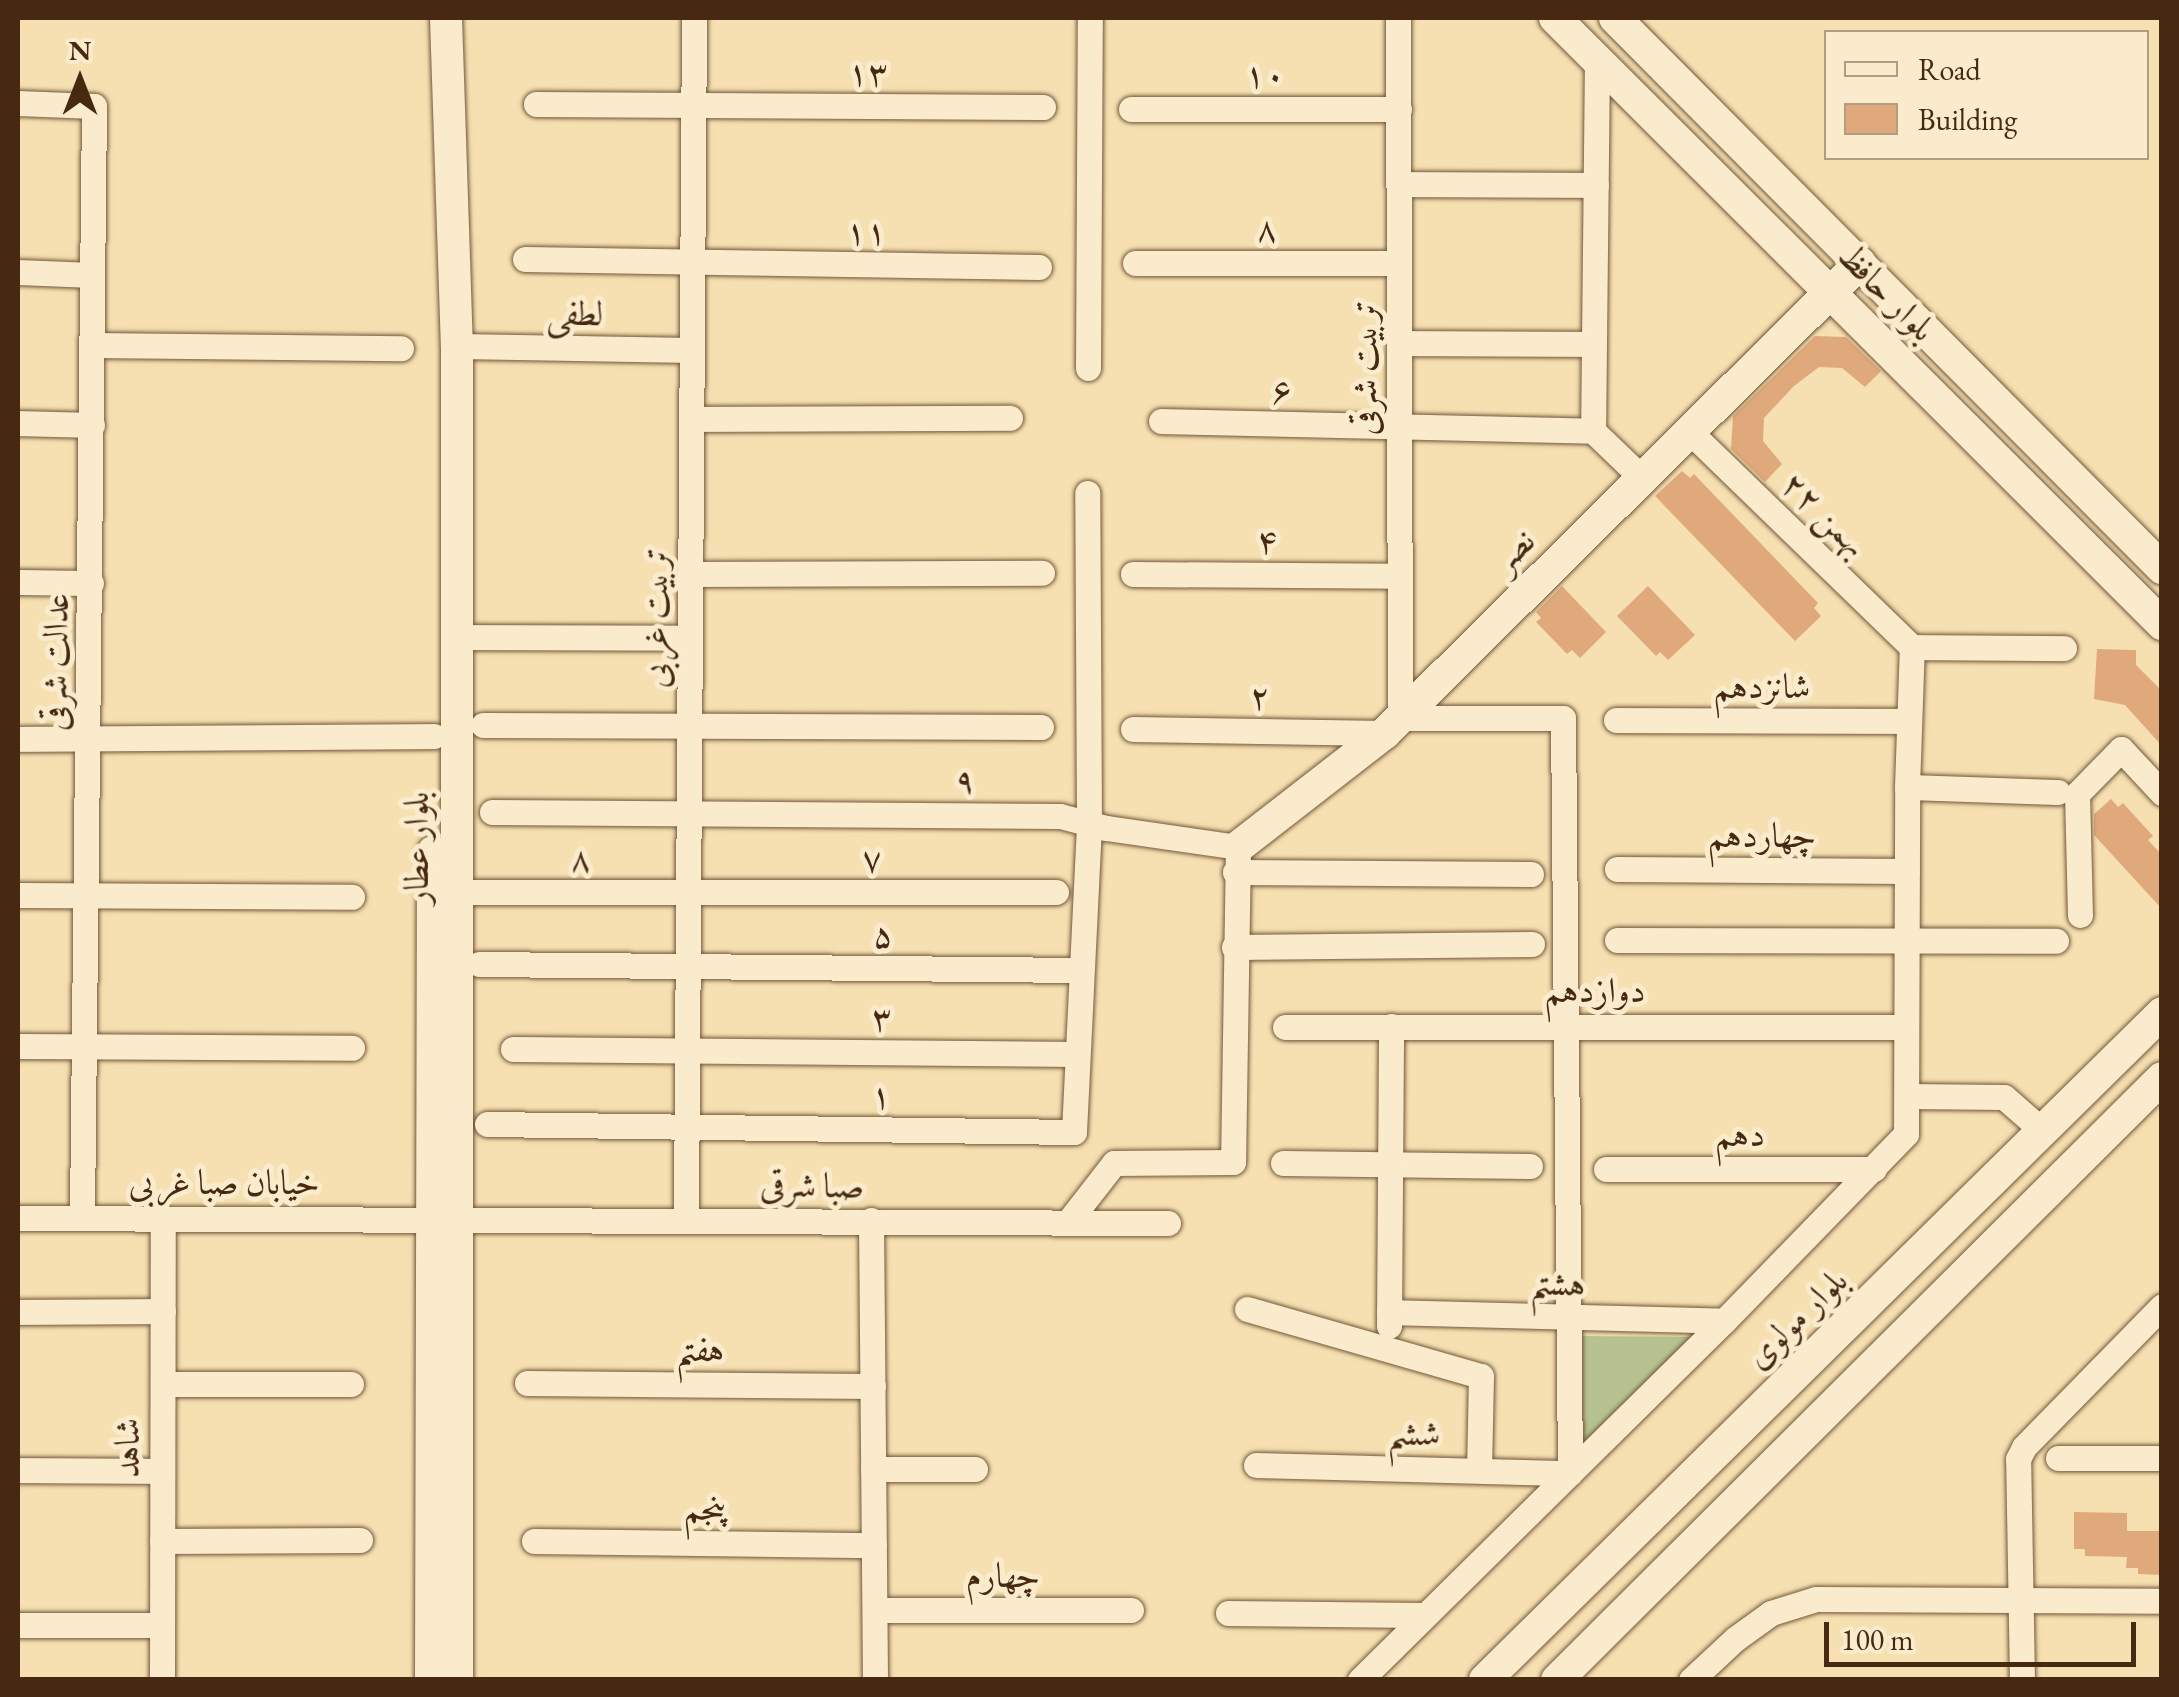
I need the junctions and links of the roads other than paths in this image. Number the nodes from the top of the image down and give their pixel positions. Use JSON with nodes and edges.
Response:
{"nodes":[{"id":1,"x":427,"y":18,"type":"edge"},
{"id":2,"x":446,"y":18,"type":"edge"},
{"id":3,"x":694,"y":18,"type":"edge"},
{"id":4,"x":1090,"y":18,"type":"edge"},
{"id":5,"x":1398,"y":18,"type":"edge"},
{"id":6,"x":1555,"y":18,"type":"edge"},
{"id":7,"x":1615,"y":18,"type":"edge"},
{"id":8,"x":1597,"y":58,"type":"junction"},
{"id":9,"x":18,"y":103,"type":"edge"},
{"id":10,"x":536,"y":104,"type":"dead end"},
{"id":11,"x":693,"y":107,"type":"junction"},
{"id":12,"x":1043,"y":107,"type":"dead end"},
{"id":13,"x":1131,"y":108,"type":"dead end"},
{"id":14,"x":1398,"y":108,"type":"junction"},
{"id":15,"x":1398,"y":184,"type":"junction"},
{"id":16,"x":1596,"y":185,"type":"junction"},
{"id":17,"x":525,"y":259,"type":"dead end"},
{"id":18,"x":1135,"y":263,"type":"dead end"},
{"id":19,"x":1399,"y":263,"type":"junction"},
{"id":20,"x":1860,"y":263,"type":"junction"},
{"id":21,"x":692,"y":265,"type":"junction"},
{"id":22,"x":1038,"y":266,"type":"dead end"},
{"id":23,"x":18,"y":272,"type":"edge"},
{"id":24,"x":92,"y":275,"type":"junction"},
{"id":25,"x":1830,"y":292,"type":"junction"},
{"id":26,"x":1399,"y":343,"type":"junction"},
{"id":27,"x":92,"y":344,"type":"junction"},
{"id":28,"x":1594,"y":344,"type":"junction"},
{"id":29,"x":457,"y":346,"type":"junction"},
{"id":30,"x":401,"y":348,"type":"dead end"},
{"id":31,"x":692,"y":350,"type":"junction"},
{"id":32,"x":1088,"y":368,"type":"dead end"},
{"id":33,"x":1010,"y":418,"type":"dead end"},
{"id":34,"x":691,"y":419,"type":"junction"},
{"id":35,"x":1161,"y":421,"type":"dead end"},
{"id":36,"x":18,"y":424,"type":"edge"},
{"id":37,"x":92,"y":425,"type":"junction"},
{"id":38,"x":1400,"y":429,"type":"junction"},
{"id":39,"x":1690,"y":431,"type":"junction"},
{"id":40,"x":1593,"y":432,"type":"junction"},
{"id":41,"x":1642,"y":478,"type":"junction"},
{"id":42,"x":1086,"y":493,"type":"dead end"},
{"id":43,"x":2162,"y":568,"type":"edge"},
{"id":44,"x":1042,"y":573,"type":"dead end"},
{"id":45,"x":690,"y":574,"type":"junction"},
{"id":46,"x":1133,"y":574,"type":"dead end"},
{"id":47,"x":1400,"y":576,"type":"junction"},
{"id":48,"x":18,"y":582,"type":"edge"},
{"id":49,"x":91,"y":583,"type":"junction"},
{"id":50,"x":2162,"y":624,"type":"edge"},
{"id":51,"x":456,"y":637,"type":"junction"},
{"id":52,"x":690,"y":638,"type":"junction"},
{"id":53,"x":1912,"y":648,"type":"junction"},
{"id":54,"x":2064,"y":648,"type":"dead end"},
{"id":55,"x":1616,"y":720,"type":"dead end"},
{"id":56,"x":1908,"y":721,"type":"junction"},
{"id":57,"x":483,"y":725,"type":"dead end"},
{"id":58,"x":1393,"y":725,"type":"junction"},
{"id":59,"x":1041,"y":727,"type":"dead end"},
{"id":60,"x":689,"y":728,"type":"junction"},
{"id":61,"x":1134,"y":729,"type":"dead end"},
{"id":62,"x":434,"y":736,"type":"junction"},
{"id":63,"x":18,"y":739,"type":"edge"},
{"id":64,"x":89,"y":740,"type":"junction"},
{"id":65,"x":1906,"y":787,"type":"junction"},
{"id":66,"x":2058,"y":792,"type":"dead end"},
{"id":67,"x":2162,"y":793,"type":"edge"},
{"id":68,"x":492,"y":812,"type":"dead end"},
{"id":69,"x":689,"y":812,"type":"junction"},
{"id":70,"x":1088,"y":823,"type":"junction"},
{"id":71,"x":1236,"y":859,"type":"junction"},
{"id":72,"x":1617,"y":869,"type":"dead end"},
{"id":73,"x":1906,"y":870,"type":"junction"},
{"id":74,"x":1531,"y":874,"type":"dead end"},
{"id":75,"x":474,"y":892,"type":"dead end"},
{"id":76,"x":1056,"y":892,"type":"dead end"},
{"id":77,"x":688,"y":894,"type":"junction"},
{"id":78,"x":18,"y":895,"type":"edge"},
{"id":79,"x":87,"y":896,"type":"junction"},
{"id":80,"x":352,"y":897,"type":"dead end"},
{"id":81,"x":2080,"y":914,"type":"dead end"},
{"id":82,"x":1617,"y":940,"type":"dead end"},
{"id":83,"x":2056,"y":941,"type":"dead end"},
{"id":84,"x":1906,"y":942,"type":"junction"},
{"id":85,"x":1532,"y":944,"type":"dead end"},
{"id":86,"x":1234,"y":947,"type":"junction"},
{"id":87,"x":480,"y":964,"type":"dead end"},
{"id":88,"x":688,"y":968,"type":"junction"},
{"id":89,"x":1078,"y":970,"type":"junction"},
{"id":90,"x":2162,"y":1013,"type":"edge"},
{"id":91,"x":1565,"y":1025,"type":"junction"},
{"id":92,"x":1284,"y":1026,"type":"dead end"},
{"id":93,"x":1391,"y":1026,"type":"junction"},
{"id":94,"x":1906,"y":1026,"type":"junction"},
{"id":95,"x":18,"y":1046,"type":"edge"},
{"id":96,"x":84,"y":1046,"type":"junction"},
{"id":97,"x":352,"y":1048,"type":"dead end"},
{"id":98,"x":513,"y":1049,"type":"dead end"},
{"id":99,"x":687,"y":1050,"type":"junction"},
{"id":100,"x":1077,"y":1054,"type":"junction"},
{"id":101,"x":2162,"y":1078,"type":"edge"},
{"id":102,"x":1907,"y":1096,"type":"junction"},
{"id":103,"x":487,"y":1124,"type":"dead end"},
{"id":104,"x":686,"y":1128,"type":"junction"},
{"id":105,"x":2044,"y":1132,"type":"junction"},
{"id":106,"x":1283,"y":1164,"type":"dead end"},
{"id":107,"x":1391,"y":1164,"type":"junction"},
{"id":108,"x":1530,"y":1166,"type":"dead end"},
{"id":109,"x":1606,"y":1169,"type":"dead end"},
{"id":110,"x":1874,"y":1169,"type":"junction"},
{"id":111,"x":443,"y":1216,"type":"junction"},
{"id":112,"x":18,"y":1218,"type":"edge"},
{"id":113,"x":82,"y":1218,"type":"junction"},
{"id":114,"x":163,"y":1218,"type":"junction"},
{"id":115,"x":686,"y":1218,"type":"junction"},
{"id":116,"x":872,"y":1220,"type":"junction"},
{"id":117,"x":1068,"y":1222,"type":"junction"},
{"id":118,"x":1168,"y":1223,"type":"dead end"},
{"id":119,"x":1873,"y":1299,"type":"junction"},
{"id":120,"x":2162,"y":1306,"type":"edge"},
{"id":121,"x":1247,"y":1308,"type":"dead end"},
{"id":122,"x":163,"y":1311,"type":"junction"},
{"id":123,"x":18,"y":1312,"type":"edge"},
{"id":124,"x":1389,"y":1312,"type":"junction"},
{"id":125,"x":1570,"y":1318,"type":"junction"},
{"id":126,"x":1724,"y":1322,"type":"junction"},
{"id":127,"x":2151,"y":1328,"type":"edge"},
{"id":128,"x":1906,"y":1332,"type":"junction"},
{"id":129,"x":1389,"y":1347,"type":"junction"},
{"id":130,"x":527,"y":1383,"type":"dead end"},
{"id":131,"x":162,"y":1384,"type":"junction"},
{"id":132,"x":351,"y":1384,"type":"dead end"},
{"id":133,"x":873,"y":1386,"type":"junction"},
{"id":134,"x":2058,"y":1458,"type":"dead end"},
{"id":135,"x":2162,"y":1458,"type":"edge"},
{"id":136,"x":1256,"y":1465,"type":"dead end"},
{"id":137,"x":874,"y":1469,"type":"junction"},
{"id":138,"x":975,"y":1469,"type":"dead end"},
{"id":139,"x":18,"y":1470,"type":"edge"},
{"id":140,"x":1479,"y":1470,"type":"junction"},
{"id":141,"x":162,"y":1471,"type":"junction"},
{"id":142,"x":1570,"y":1472,"type":"junction"},
{"id":143,"x":360,"y":1540,"type":"dead end"},
{"id":144,"x":162,"y":1541,"type":"junction"},
{"id":145,"x":534,"y":1541,"type":"dead end"},
{"id":146,"x":874,"y":1545,"type":"junction"},
{"id":147,"x":2162,"y":1601,"type":"edge"},
{"id":148,"x":2022,"y":1602,"type":"junction"},
{"id":149,"x":875,"y":1610,"type":"junction"},
{"id":150,"x":1131,"y":1610,"type":"dead end"},
{"id":151,"x":1228,"y":1613,"type":"dead end"},
{"id":152,"x":1422,"y":1615,"type":"junction"},
{"id":153,"x":18,"y":1625,"type":"edge"},
{"id":154,"x":162,"y":1625,"type":"junction"},
{"id":155,"x":162,"y":1680,"type":"edge"},
{"id":156,"x":431,"y":1680,"type":"edge"},
{"id":157,"x":458,"y":1680,"type":"edge"},
{"id":158,"x":875,"y":1680,"type":"edge"},
{"id":159,"x":1360,"y":1680,"type":"edge"},
{"id":160,"x":1485,"y":1680,"type":"edge"},
{"id":161,"x":1557,"y":1680,"type":"edge"},
{"id":162,"x":1692,"y":1680,"type":"edge"},
{"id":163,"x":2022,"y":1680,"type":"edge"}],
"edges":[{"from":1,"to":62,"type":"street","name":"بلوار عطار"},
{"from":2,"to":29,"type":"street","name":"بلوار عطار"},
{"from":3,"to":11,"type":"street","name":"تربیت غربی"},
{"from":4,"to":32,"type":"street"},
{"from":5,"to":14,"type":"street","name":"تربیت شرقی"},
{"from":6,"to":8,"type":"street","name":"بلوار حافظ"},
{"from":7,"to":20,"type":"street","name":"بلوار حافظ"},
{"from":8,"to":16,"type":"street"},
{"from":8,"to":25,"type":"street","name":"بلوار حافظ"},
{"from":9,"to":24,"type":"street","name":"عدالت شرقی"},
{"from":10,"to":11,"type":"street","name":"۱۳"},
{"from":11,"to":12,"type":"street","name":"۱۳"},
{"from":11,"to":21,"type":"street","name":"تربیت غربی"},
{"from":13,"to":14,"type":"street","name":"۱۰"},
{"from":14,"to":15,"type":"street","name":"تربیت شرقی"},
{"from":15,"to":16,"type":"street"},
{"from":15,"to":19,"type":"street","name":"تربیت شرقی"},
{"from":16,"to":28,"type":"street"},
{"from":17,"to":21,"type":"street","name":"۱۱"},
{"from":18,"to":19,"type":"street","name":"۸"},
{"from":19,"to":26,"type":"street","name":"تربیت شرقی"},
{"from":20,"to":25,"type":"street","name":"نصر"},
{"from":20,"to":43,"type":"street","name":"بلوار حافظ"},
{"from":21,"to":22,"type":"street","name":"۱۱"},
{"from":21,"to":31,"type":"street","name":"تربیت غربی"},
{"from":23,"to":24,"type":"street"},
{"from":24,"to":27,"type":"street","name":"عدالت شرقی"},
{"from":25,"to":39,"type":"street","name":"نصر"},
{"from":25,"to":50,"type":"street","name":"بلوار حافظ"},
{"from":26,"to":28,"type":"street"},
{"from":26,"to":38,"type":"street","name":"تربیت شرقی"},
{"from":27,"to":30,"type":"street"},
{"from":27,"to":37,"type":"street","name":"عدالت شرقی"},
{"from":28,"to":40,"type":"street"},
{"from":29,"to":31,"type":"street","name":"لطفی"},
{"from":29,"to":51,"type":"street","name":"بلوار عطار"},
{"from":31,"to":34,"type":"street","name":"تربیت غربی"},
{"from":33,"to":34,"type":"street"},
{"from":34,"to":45,"type":"street","name":"تربیت غربی"},
{"from":35,"to":38,"type":"street","name":"۶"},
{"from":36,"to":37,"type":"street"},
{"from":37,"to":49,"type":"street","name":"عدالت شرقی"},
{"from":38,"to":40,"type":"street","name":"۶"},
{"from":38,"to":47,"type":"street","name":"تربیت شرقی"},
{"from":39,"to":41,"type":"street","name":"نصر"},
{"from":39,"to":53,"type":"street","name":"۲۲ بهمن"},
{"from":40,"to":41,"type":"street"},
{"from":41,"to":58,"type":"street","name":"نصر"},
{"from":42,"to":70,"type":"street"},
{"from":44,"to":45,"type":"street"},
{"from":45,"to":52,"type":"street","name":"تربیت غربی"},
{"from":46,"to":47,"type":"street","name":"۴"},
{"from":47,"to":58,"type":"street","name":"تربیت شرقی"},
{"from":48,"to":49,"type":"street"},
{"from":49,"to":64,"type":"street","name":"عدالت شرقی"},
{"from":51,"to":52,"type":"street"},
{"from":51,"to":111,"type":"street","name":"بلوار عطار"},
{"from":52,"to":60,"type":"street","name":"تربیت غربی"},
{"from":53,"to":54,"type":"street"},
{"from":53,"to":56,"type":"street"},
{"from":55,"to":56,"type":"street","name":"شانزدهم"},
{"from":56,"to":65,"type":"street"},
{"from":57,"to":60,"type":"street"},
{"from":58,"to":61,"type":"street","name":"۲"},
{"from":58,"to":71,"type":"street","name":"نصر"},
{"from":58,"to":91,"type":"street","name":"۲"},
{"from":59,"to":60,"type":"street"},
{"from":60,"to":69,"type":"street","name":"تربیت غربی"},
{"from":62,"to":64,"type":"street"},
{"from":62,"to":111,"type":"street","name":"بلوار عطار"},
{"from":63,"to":64,"type":"street"},
{"from":64,"to":79,"type":"street","name":"عدالت شرقی"},
{"from":65,"to":66,"type":"street"},
{"from":65,"to":73,"type":"street"},
{"from":67,"to":81,"type":"street"},
{"from":68,"to":69,"type":"street"},
{"from":69,"to":70,"type":"street","name":"۹"},
{"from":69,"to":77,"type":"street","name":"تربیت غربی"},
{"from":70,"to":71,"type":"street","name":"۹"},
{"from":70,"to":89,"type":"street"},
{"from":71,"to":74,"type":"street","name":"۹"},
{"from":71,"to":86,"type":"street"},
{"from":72,"to":73,"type":"street","name":"چهاردهم"},
{"from":73,"to":84,"type":"street"},
{"from":75,"to":77,"type":"street","name":"۸"},
{"from":76,"to":77,"type":"street","name":"۷"},
{"from":77,"to":88,"type":"street","name":"تربیت غربی"},
{"from":78,"to":79,"type":"street"},
{"from":79,"to":80,"type":"street"},
{"from":79,"to":96,"type":"street","name":"عدالت شرقی"},
{"from":82,"to":84,"type":"street"},
{"from":83,"to":84,"type":"street"},
{"from":84,"to":94,"type":"street"},
{"from":85,"to":86,"type":"street"},
{"from":86,"to":117,"type":"street"},
{"from":87,"to":88,"type":"street"},
{"from":88,"to":89,"type":"street","name":"۵"},
{"from":88,"to":99,"type":"street","name":"تربیت غربی"},
{"from":89,"to":100,"type":"street"},
{"from":90,"to":105,"type":"street","name":"بلوار مولوی"},
{"from":91,"to":93,"type":"street","name":"دوازدهم"},
{"from":91,"to":94,"type":"street","name":"دوازدهم"},
{"from":91,"to":125,"type":"street"},
{"from":92,"to":93,"type":"street","name":"دوازدهم"},
{"from":93,"to":107,"type":"street"},
{"from":94,"to":102,"type":"street"},
{"from":95,"to":96,"type":"street"},
{"from":96,"to":97,"type":"street"},
{"from":96,"to":113,"type":"street","name":"عدالت شرقی"},
{"from":98,"to":99,"type":"street"},
{"from":99,"to":100,"type":"street","name":"۳"},
{"from":99,"to":104,"type":"street","name":"تربیت غربی"},
{"from":100,"to":104,"type":"street","name":"۱"},
{"from":101,"to":128,"type":"street"},
{"from":102,"to":105,"type":"street"},
{"from":102,"to":110,"type":"street"},
{"from":103,"to":104,"type":"street"},
{"from":104,"to":115,"type":"street","name":"تربیت غربی"},
{"from":105,"to":119,"type":"street","name":"بلوار مولوی"},
{"from":106,"to":107,"type":"street"},
{"from":107,"to":108,"type":"street"},
{"from":107,"to":124,"type":"street"},
{"from":109,"to":110,"type":"street","name":"دهم"},
{"from":110,"to":126,"type":"street"},
{"from":111,"to":114,"type":"street","name":"خیابان صبا غربی"},
{"from":111,"to":115,"type":"street","name":"صبا شرقی"},
{"from":111,"to":156,"type":"street","name":"بلوار عطار"},
{"from":111,"to":157,"type":"street","name":"بلوار عطار"},
{"from":112,"to":113,"type":"street","name":"خیابان صبا غربی"},
{"from":113,"to":114,"type":"street","name":"خیابان صبا غربی"},
{"from":114,"to":122,"type":"street","name":"شاهد"},
{"from":115,"to":116,"type":"street","name":"صبا شرقی"},
{"from":116,"to":117,"type":"street","name":"صبا شرقی"},
{"from":116,"to":133,"type":"street"},
{"from":117,"to":118,"type":"street","name":"صبا شرقی"},
{"from":119,"to":128,"type":"street"},
{"from":119,"to":160,"type":"street","name":"بلوار مولوی"},
{"from":120,"to":127,"type":"street"},
{"from":121,"to":129,"type":"street"},
{"from":122,"to":123,"type":"street"},
{"from":122,"to":131,"type":"street","name":"شاهد"},
{"from":124,"to":125,"type":"street","name":"هشتم"},
{"from":124,"to":129,"type":"street"},
{"from":125,"to":126,"type":"street","name":"هشتم"},
{"from":125,"to":142,"type":"street"},
{"from":126,"to":142,"type":"street"},
{"from":127,"to":148,"type":"street"},
{"from":128,"to":161,"type":"street"},
{"from":129,"to":140,"type":"street"},
{"from":130,"to":133,"type":"street","name":"هفتم"},
{"from":131,"to":132,"type":"street"},
{"from":131,"to":141,"type":"street","name":"شاهد"},
{"from":133,"to":137,"type":"street"},
{"from":134,"to":135,"type":"street"},
{"from":136,"to":140,"type":"street","name":"ششم"},
{"from":137,"to":138,"type":"street"},
{"from":137,"to":146,"type":"street"},
{"from":139,"to":141,"type":"street"},
{"from":140,"to":142,"type":"street","name":"ششم"},
{"from":141,"to":144,"type":"street","name":"شاهد"},
{"from":142,"to":152,"type":"street"},
{"from":143,"to":144,"type":"street"},
{"from":144,"to":154,"type":"street","name":"شاهد"},
{"from":145,"to":146,"type":"street","name":"پنجم"},
{"from":146,"to":149,"type":"street"},
{"from":147,"to":148,"type":"street"},
{"from":148,"to":162,"type":"street"},
{"from":148,"to":163,"type":"street"},
{"from":149,"to":150,"type":"street","name":"چهارم"},
{"from":149,"to":158,"type":"street"},
{"from":151,"to":152,"type":"street"},
{"from":152,"to":159,"type":"street"},
{"from":153,"to":154,"type":"street"},
{"from":154,"to":155,"type":"street","name":"شاهد"}]}
